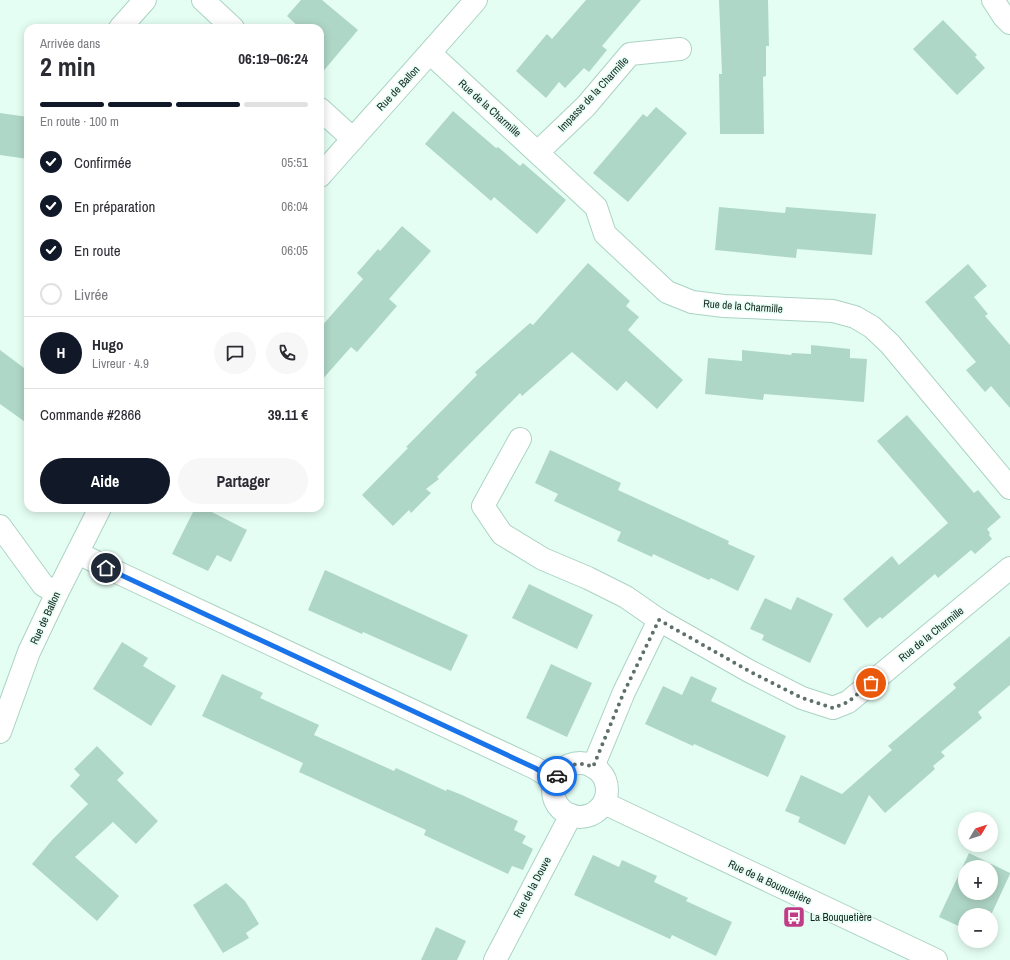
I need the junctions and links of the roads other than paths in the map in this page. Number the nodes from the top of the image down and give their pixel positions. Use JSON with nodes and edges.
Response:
{"nodes":[{"id":1,"x":145,"y":0,"type":"edge"},
{"id":2,"x":203,"y":0,"type":"edge"},
{"id":3,"x":476,"y":0,"type":"edge"},
{"id":4,"x":993,"y":0,"type":"edge"},
{"id":5,"x":1010,"y":23,"type":"edge"},
{"id":6,"x":124,"y":24,"type":"edge"},
{"id":7,"x":229,"y":24,"type":"edge"},
{"id":8,"x":680,"y":49,"type":"dead end"},
{"id":9,"x":430,"y":53,"type":"junction"},
{"id":10,"x":324,"y":113,"type":"edge"},
{"id":11,"x":353,"y":139,"type":"junction"},
{"id":12,"x":538,"y":152,"type":"junction"},
{"id":13,"x":324,"y":172,"type":"edge"},
{"id":14,"x":520,"y":439,"type":"dead end"},
{"id":15,"x":1010,"y":488,"type":"edge"},
{"id":16,"x":98,"y":512,"type":"edge"},
{"id":17,"x":0,"y":526,"type":"edge"},
{"id":18,"x":78,"y":553,"type":"junction"},
{"id":19,"x":1010,"y":568,"type":"edge"},
{"id":20,"x":57,"y":593,"type":"junction"},
{"id":21,"x":659,"y":620,"type":"junction"},
{"id":22,"x":0,"y":732,"type":"edge"},
{"id":23,"x":593,"y":767,"type":"junction"},
{"id":24,"x":555,"y":780,"type":"junction"},
{"id":25,"x":604,"y":803,"type":"junction"},
{"id":26,"x":571,"y":815,"type":"junction"},
{"id":27,"x":495,"y":960,"type":"edge"},
{"id":28,"x":936,"y":960,"type":"edge"}],
"edges":[{"from":1,"to":6,"type":"street"},
{"from":2,"to":7,"type":"street"},
{"from":3,"to":9,"type":"street","name":"Rue de Ballon"},
{"from":4,"to":5,"type":"street"},
{"from":8,"to":12,"type":"street","name":"Impasse de la Charmille"},
{"from":9,"to":11,"type":"street","name":"Rue de Ballon"},
{"from":9,"to":12,"type":"street","name":"Rue de la Charmille"},
{"from":10,"to":11,"type":"street"},
{"from":11,"to":13,"type":"street","name":"Rue de Ballon"},
{"from":12,"to":15,"type":"street","name":"Rue de la Charmille"},
{"from":14,"to":21,"type":"street","name":"Rue de la Charmille"},
{"from":16,"to":18,"type":"street","name":"Rue de Ballon"},
{"from":17,"to":20,"type":"street"},
{"from":18,"to":20,"type":"street","name":"Rue de Ballon"},
{"from":18,"to":24,"type":"street"},
{"from":19,"to":21,"type":"street","name":"Rue de la Charmille"},
{"from":20,"to":22,"type":"street","name":"Rue de Ballon"},
{"from":21,"to":23,"type":"street"},
{"from":23,"to":24,"type":"street"},
{"from":23,"to":25,"type":"street"},
{"from":24,"to":26,"type":"street"},
{"from":25,"to":26,"type":"street"},
{"from":25,"to":28,"type":"street","name":"Rue de la Bouquetière"},
{"from":26,"to":27,"type":"street","name":"Rue de la Douve"}]}
